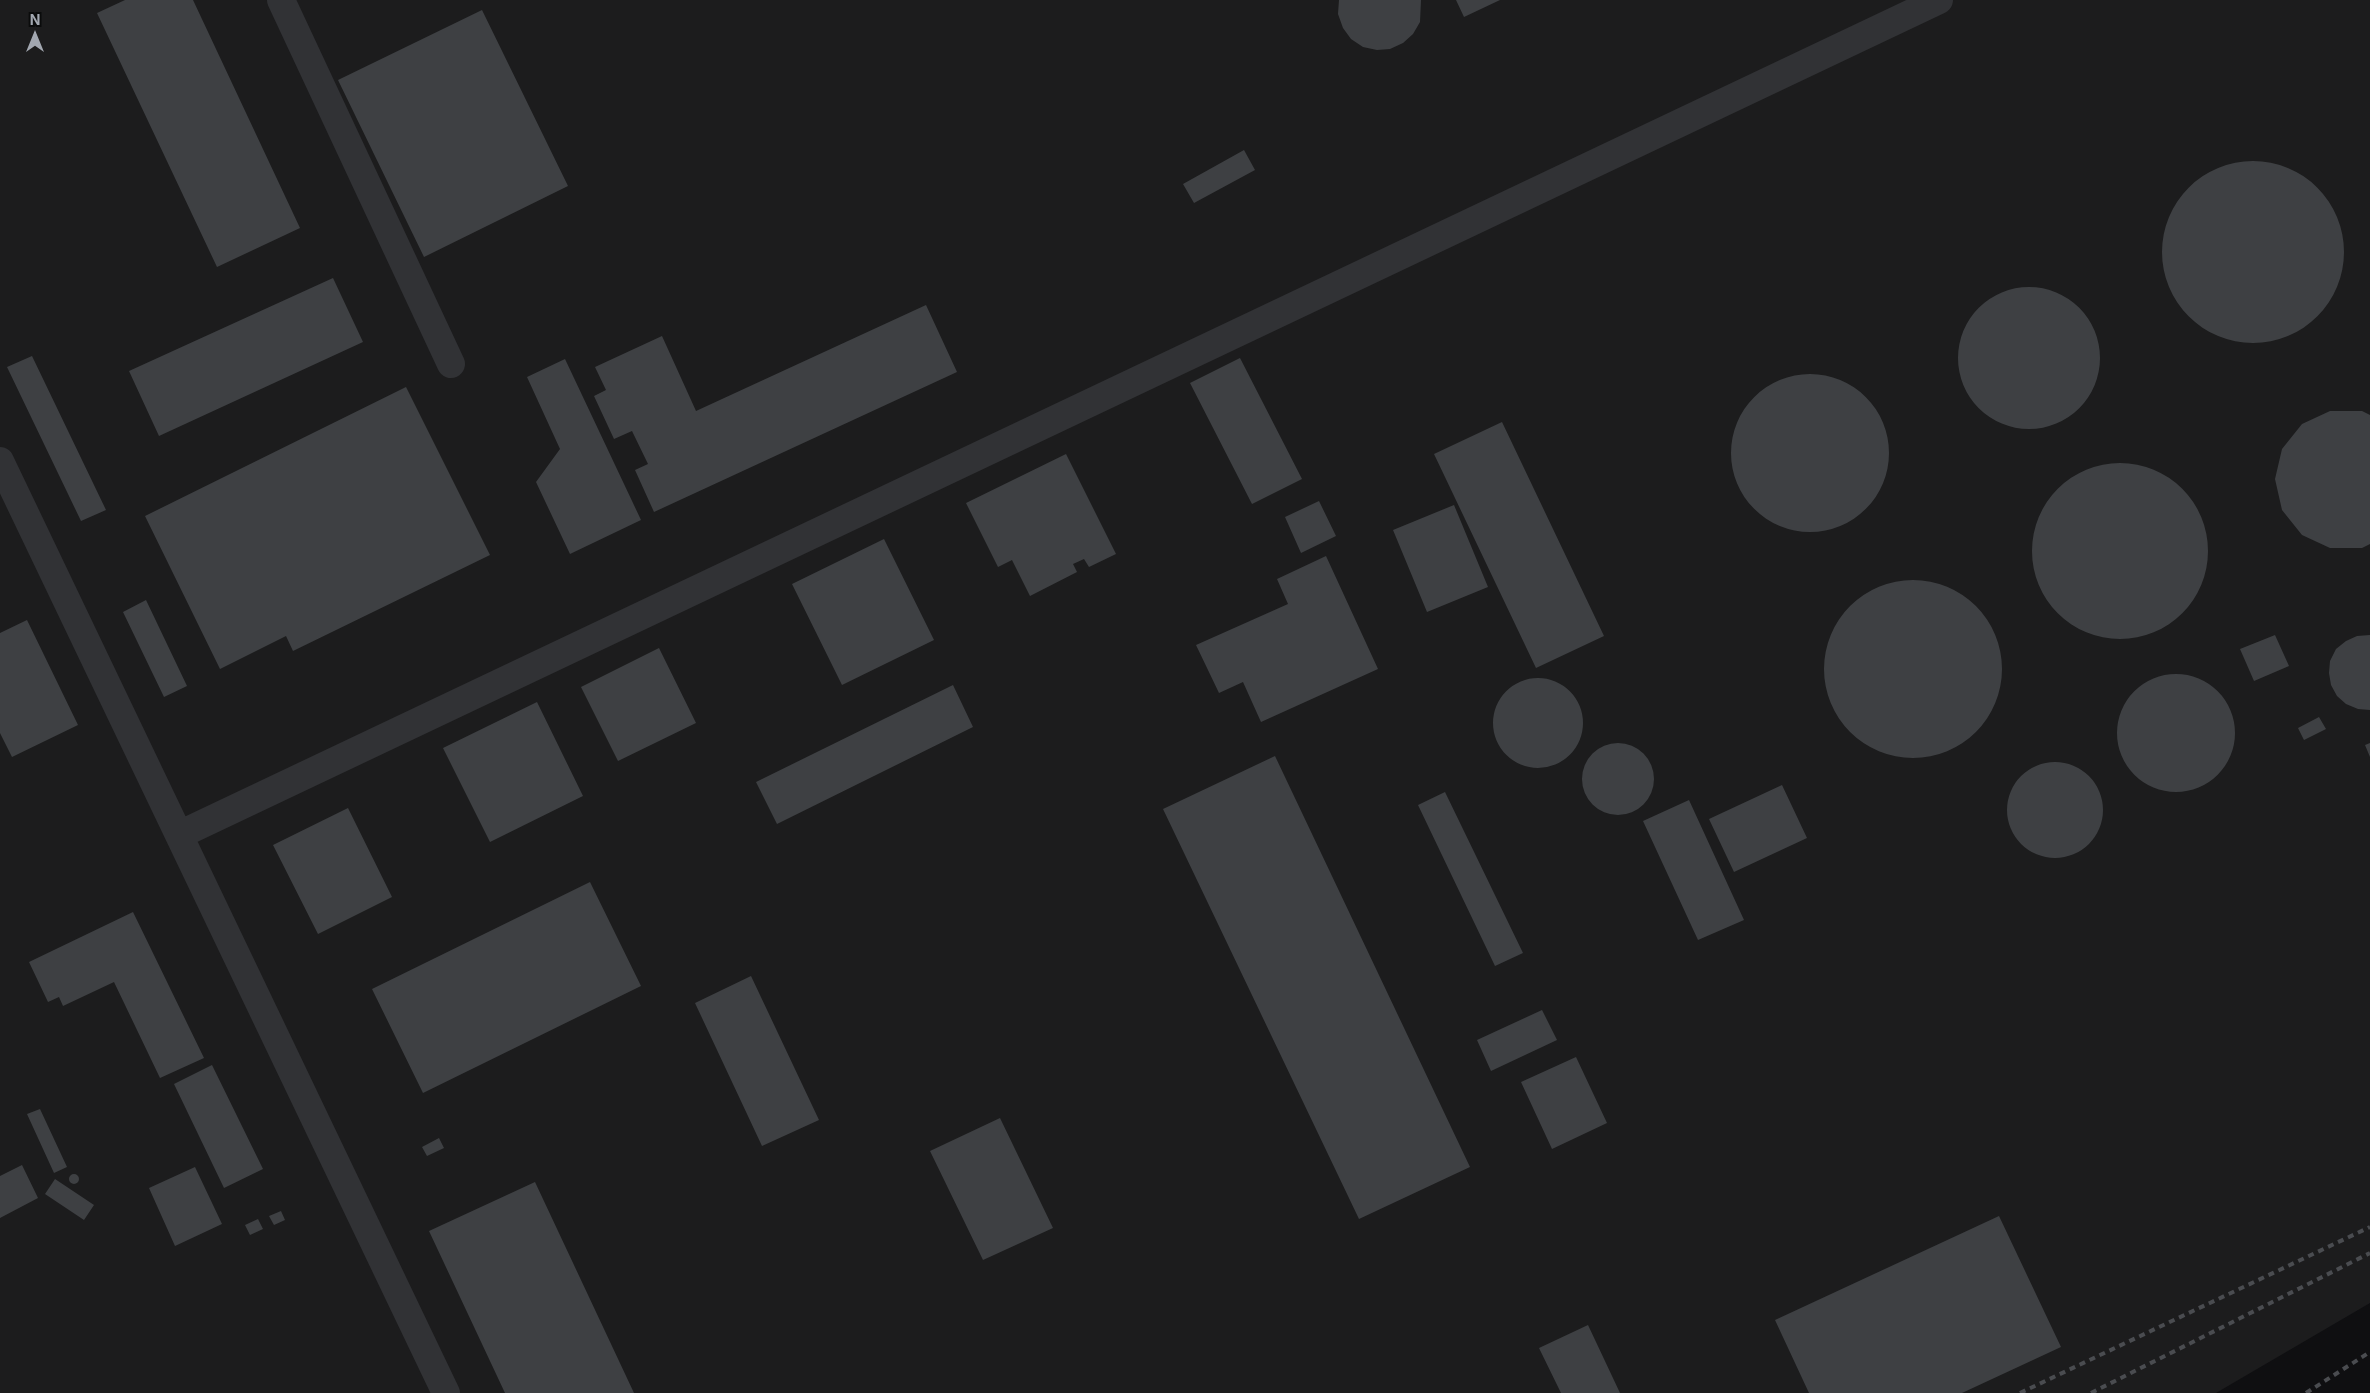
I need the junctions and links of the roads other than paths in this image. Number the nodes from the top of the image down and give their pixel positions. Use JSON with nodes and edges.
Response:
{"nodes":[{"id":1,"x":281,"y":0,"type":"edge"},
{"id":2,"x":1939,"y":0,"type":"edge"},
{"id":3,"x":451,"y":364,"type":"dead end"},
{"id":4,"x":0,"y":461,"type":"edge"},
{"id":5,"x":179,"y":835,"type":"junction"},
{"id":6,"x":446,"y":1393,"type":"edge"}],
"edges":[{"from":1,"to":3,"type":"street"},
{"from":2,"to":5,"type":"street"},
{"from":4,"to":5,"type":"street"},
{"from":5,"to":6,"type":"street"}]}
